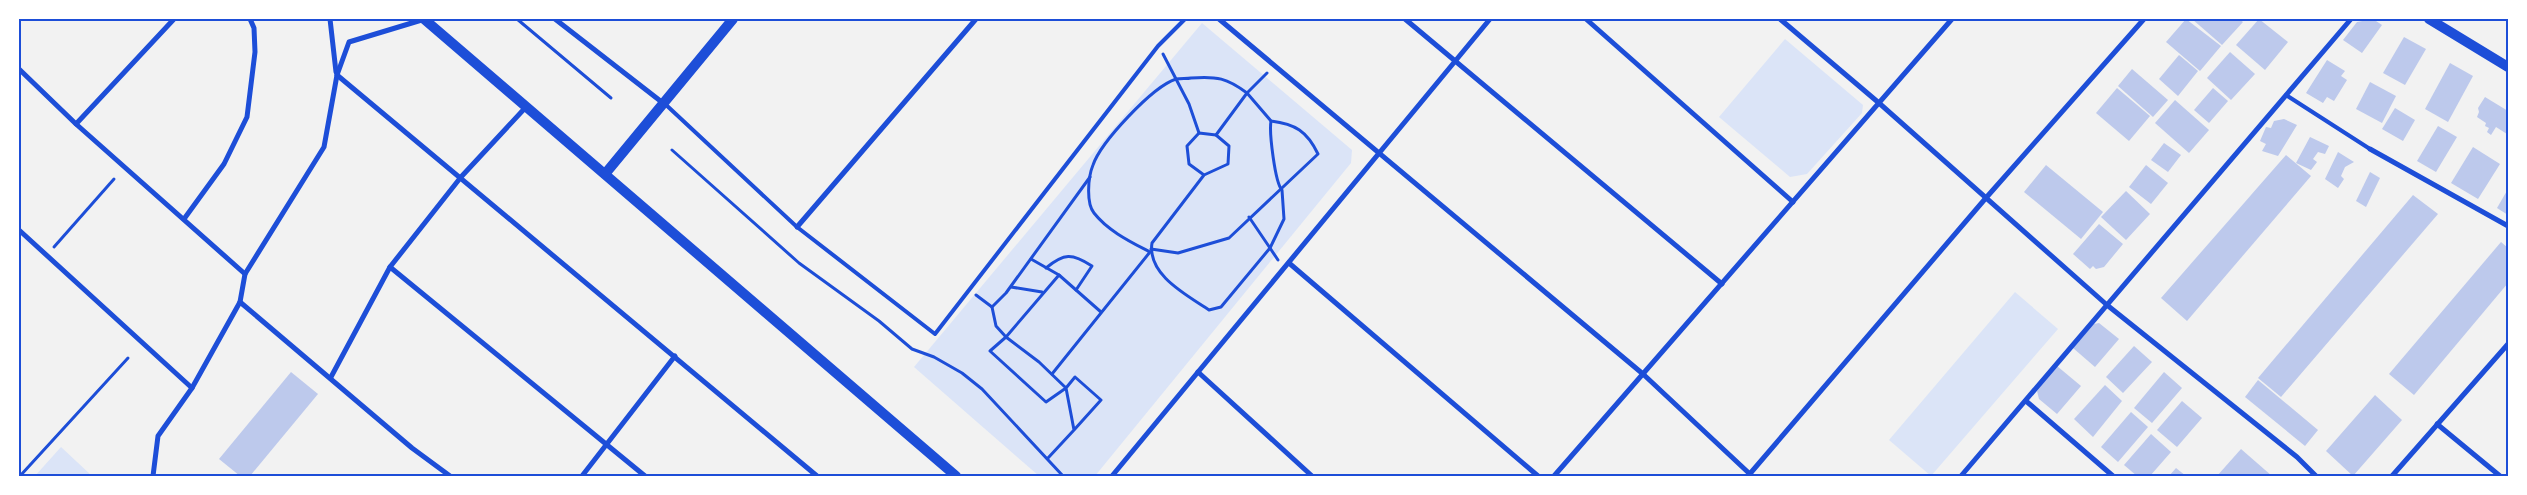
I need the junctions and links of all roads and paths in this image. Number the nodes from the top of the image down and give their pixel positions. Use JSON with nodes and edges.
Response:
{"nodes":[{"id":1,"x":174,"y":19,"type":"edge"},
{"id":2,"x":250,"y":19,"type":"edge"},
{"id":3,"x":330,"y":19,"type":"edge"},
{"id":4,"x":425,"y":19,"type":"edge"},
{"id":5,"x":517,"y":19,"type":"edge"},
{"id":6,"x":555,"y":19,"type":"edge"},
{"id":7,"x":733,"y":19,"type":"edge"},
{"id":8,"x":976,"y":19,"type":"edge"},
{"id":9,"x":1185,"y":19,"type":"edge"},
{"id":10,"x":1219,"y":19,"type":"edge"},
{"id":11,"x":1405,"y":19,"type":"edge"},
{"id":12,"x":1490,"y":19,"type":"edge"},
{"id":13,"x":1586,"y":19,"type":"edge"},
{"id":14,"x":1780,"y":19,"type":"edge"},
{"id":15,"x":1952,"y":19,"type":"edge"},
{"id":16,"x":2144,"y":19,"type":"edge"},
{"id":17,"x":2351,"y":19,"type":"edge"},
{"id":18,"x":2428,"y":19,"type":"edge"},
{"id":19,"x":1158,"y":46,"type":"junction"},
{"id":20,"x":1454,"y":62,"type":"junction"},
{"id":21,"x":1275,"y":64,"type":"junction"},
{"id":22,"x":2508,"y":67,"type":"edge"},
{"id":23,"x":19,"y":69,"type":"edge"},
{"id":24,"x":337,"y":75,"type":"junction"},
{"id":25,"x":1176,"y":79,"type":"junction"},
{"id":26,"x":1248,"y":93,"type":"junction"},
{"id":27,"x":2286,"y":95,"type":"junction"},
{"id":28,"x":611,"y":98,"type":"dead end"},
{"id":29,"x":1879,"y":103,"type":"junction"},
{"id":30,"x":664,"y":104,"type":"junction"},
{"id":31,"x":526,"y":107,"type":"junction"},
{"id":32,"x":1271,"y":121,"type":"junction"},
{"id":33,"x":76,"y":124,"type":"junction"},
{"id":34,"x":1198,"y":133,"type":"junction"},
{"id":35,"x":1216,"y":135,"type":"junction"},
{"id":36,"x":2370,"y":149,"type":"joint"},
{"id":37,"x":672,"y":150,"type":"dead end"},
{"id":38,"x":1379,"y":153,"type":"junction"},
{"id":39,"x":605,"y":174,"type":"junction"},
{"id":40,"x":1204,"y":175,"type":"junction"},
{"id":41,"x":1091,"y":176,"type":"junction"},
{"id":42,"x":461,"y":177,"type":"junction"},
{"id":43,"x":114,"y":180,"type":"dead end"},
{"id":44,"x":1279,"y":188,"type":"junction"},
{"id":45,"x":1985,"y":199,"type":"junction"},
{"id":46,"x":1793,"y":202,"type":"junction"},
{"id":47,"x":1249,"y":217,"type":"junction"},
{"id":48,"x":184,"y":219,"type":"junction"},
{"id":49,"x":2508,"y":226,"type":"edge"},
{"id":50,"x":797,"y":227,"type":"junction"},
{"id":51,"x":19,"y":230,"type":"edge"},
{"id":52,"x":1270,"y":248,"type":"junction"},
{"id":53,"x":1151,"y":250,"type":"junction"},
{"id":54,"x":51,"y":251,"type":"dead end"},
{"id":55,"x":1031,"y":259,"type":"junction"},
{"id":56,"x":1289,"y":263,"type":"junction"},
{"id":57,"x":390,"y":267,"type":"junction"},
{"id":58,"x":1046,"y":268,"type":"junction"},
{"id":59,"x":245,"y":274,"type":"junction"},
{"id":60,"x":1059,"y":275,"type":"junction"},
{"id":61,"x":1722,"y":284,"type":"junction"},
{"id":62,"x":1011,"y":287,"type":"junction"},
{"id":63,"x":969,"y":290,"type":"junction"},
{"id":64,"x":1076,"y":290,"type":"junction"},
{"id":65,"x":1043,"y":292,"type":"junction"},
{"id":66,"x":240,"y":302,"type":"junction"},
{"id":67,"x":2107,"y":305,"type":"junction"},
{"id":68,"x":992,"y":307,"type":"junction"},
{"id":69,"x":1101,"y":312,"type":"junction"},
{"id":70,"x":1006,"y":337,"type":"junction"},
{"id":71,"x":2508,"y":344,"type":"edge"},
{"id":72,"x":675,"y":356,"type":"junction"},
{"id":73,"x":128,"y":358,"type":"dead end"},
{"id":74,"x":1198,"y":372,"type":"junction"},
{"id":75,"x":1052,"y":374,"type":"junction"},
{"id":76,"x":1643,"y":374,"type":"junction"},
{"id":77,"x":331,"y":377,"type":"junction"},
{"id":78,"x":192,"y":388,"type":"junction"},
{"id":79,"x":1066,"y":388,"type":"junction"},
{"id":80,"x":2026,"y":401,"type":"junction"},
{"id":81,"x":2437,"y":424,"type":"junction"},
{"id":82,"x":1074,"y":430,"type":"junction"},
{"id":83,"x":607,"y":444,"type":"junction"},
{"id":84,"x":1048,"y":458,"type":"junction"},
{"id":85,"x":20,"y":476,"type":"edge"},
{"id":86,"x":154,"y":476,"type":"edge"},
{"id":87,"x":450,"y":476,"type":"edge"},
{"id":88,"x":582,"y":476,"type":"edge"},
{"id":89,"x":645,"y":476,"type":"edge"},
{"id":90,"x":817,"y":476,"type":"edge"},
{"id":91,"x":956,"y":476,"type":"edge"},
{"id":92,"x":1063,"y":476,"type":"edge"},
{"id":93,"x":1112,"y":476,"type":"edge"},
{"id":94,"x":1312,"y":476,"type":"edge"},
{"id":95,"x":1538,"y":476,"type":"edge"},
{"id":96,"x":1554,"y":476,"type":"edge"},
{"id":97,"x":1750,"y":476,"type":"edge"},
{"id":98,"x":1961,"y":476,"type":"edge"},
{"id":99,"x":2113,"y":476,"type":"edge"},
{"id":100,"x":2316,"y":476,"type":"edge"},
{"id":101,"x":2392,"y":476,"type":"edge"},
{"id":102,"x":2500,"y":476,"type":"edge"}],
"edges":[{"from":1,"to":33,"type":"street"},
{"from":2,"to":48,"type":"street"},
{"from":3,"to":24,"type":"street"},
{"from":4,"to":24,"type":"street"},
{"from":4,"to":31,"type":"main road"},
{"from":5,"to":28,"type":"path"},
{"from":6,"to":30,"type":"street"},
{"from":7,"to":30,"type":"main road"},
{"from":8,"to":50,"type":"street"},
{"from":9,"to":19,"type":"lane"},
{"from":10,"to":21,"type":"street"},
{"from":11,"to":20,"type":"street"},
{"from":12,"to":20,"type":"street"},
{"from":13,"to":46,"type":"street"},
{"from":14,"to":29,"type":"street"},
{"from":15,"to":29,"type":"street"},
{"from":16,"to":45,"type":"street"},
{"from":17,"to":27,"type":"street"},
{"from":18,"to":22,"type":"main road"},
{"from":19,"to":25,"type":"path"},
{"from":19,"to":63,"type":"lane"},
{"from":20,"to":38,"type":"street"},
{"from":20,"to":61,"type":"street"},
{"from":21,"to":26,"type":"path"},
{"from":21,"to":38,"type":"street"},
{"from":23,"to":33,"type":"street"},
{"from":24,"to":42,"type":"street"},
{"from":24,"to":59,"type":"street"},
{"from":25,"to":26,"type":"path"},
{"from":25,"to":34,"type":"path"},
{"from":25,"to":41,"type":"path"},
{"from":26,"to":32,"type":"path"},
{"from":26,"to":35,"type":"path"},
{"from":27,"to":36,"type":"lane"},
{"from":27,"to":67,"type":"street"},
{"from":29,"to":45,"type":"street"},
{"from":29,"to":46,"type":"street"},
{"from":30,"to":39,"type":"main road"},
{"from":30,"to":50,"type":"lane"},
{"from":31,"to":39,"type":"main road"},
{"from":31,"to":42,"type":"street"},
{"from":32,"to":44,"type":"path"},
{"from":32,"to":44,"type":"path"},
{"from":33,"to":48,"type":"street"},
{"from":34,"to":35,"type":"path"},
{"from":34,"to":40,"type":"path"},
{"from":35,"to":40,"type":"path"},
{"from":36,"to":49,"type":"street"},
{"from":37,"to":84,"type":"path"},
{"from":38,"to":56,"type":"street"},
{"from":38,"to":76,"type":"street"},
{"from":39,"to":91,"type":"main road"},
{"from":40,"to":53,"type":"path"},
{"from":41,"to":53,"type":"path"},
{"from":41,"to":55,"type":"path"},
{"from":42,"to":57,"type":"street"},
{"from":42,"to":72,"type":"street"},
{"from":43,"to":54,"type":"path"},
{"from":44,"to":47,"type":"path"},
{"from":44,"to":52,"type":"path"},
{"from":45,"to":67,"type":"street"},
{"from":45,"to":97,"type":"street"},
{"from":46,"to":61,"type":"street"},
{"from":47,"to":52,"type":"path"},
{"from":47,"to":53,"type":"path"},
{"from":48,"to":59,"type":"street"},
{"from":50,"to":63,"type":"lane"},
{"from":51,"to":78,"type":"street"},
{"from":52,"to":53,"type":"path"},
{"from":52,"to":56,"type":"path"},
{"from":53,"to":69,"type":"path"},
{"from":55,"to":58,"type":"path"},
{"from":55,"to":62,"type":"path"},
{"from":56,"to":74,"type":"street"},
{"from":56,"to":95,"type":"street"},
{"from":57,"to":77,"type":"street"},
{"from":57,"to":83,"type":"street"},
{"from":58,"to":60,"type":"path"},
{"from":58,"to":64,"type":"path"},
{"from":59,"to":66,"type":"street"},
{"from":60,"to":64,"type":"path"},
{"from":60,"to":65,"type":"path"},
{"from":61,"to":76,"type":"street"},
{"from":62,"to":65,"type":"path"},
{"from":62,"to":68,"type":"path"},
{"from":63,"to":68,"type":"path"},
{"from":64,"to":69,"type":"path"},
{"from":65,"to":70,"type":"path"},
{"from":66,"to":77,"type":"street"},
{"from":66,"to":78,"type":"street"},
{"from":67,"to":80,"type":"street"},
{"from":67,"to":100,"type":"street"},
{"from":68,"to":70,"type":"path"},
{"from":69,"to":75,"type":"path"},
{"from":70,"to":75,"type":"path"},
{"from":70,"to":79,"type":"path"},
{"from":71,"to":81,"type":"street"},
{"from":72,"to":83,"type":"street"},
{"from":72,"to":90,"type":"street"},
{"from":73,"to":85,"type":"path"},
{"from":74,"to":93,"type":"street"},
{"from":74,"to":94,"type":"street"},
{"from":75,"to":79,"type":"path"},
{"from":76,"to":96,"type":"street"},
{"from":76,"to":97,"type":"street"},
{"from":77,"to":87,"type":"street"},
{"from":78,"to":86,"type":"street"},
{"from":79,"to":82,"type":"path"},
{"from":79,"to":82,"type":"path"},
{"from":80,"to":98,"type":"street"},
{"from":80,"to":99,"type":"street"},
{"from":81,"to":101,"type":"street"},
{"from":81,"to":102,"type":"street"},
{"from":82,"to":84,"type":"path"},
{"from":83,"to":88,"type":"street"},
{"from":83,"to":89,"type":"street"},
{"from":84,"to":92,"type":"path"}]}
